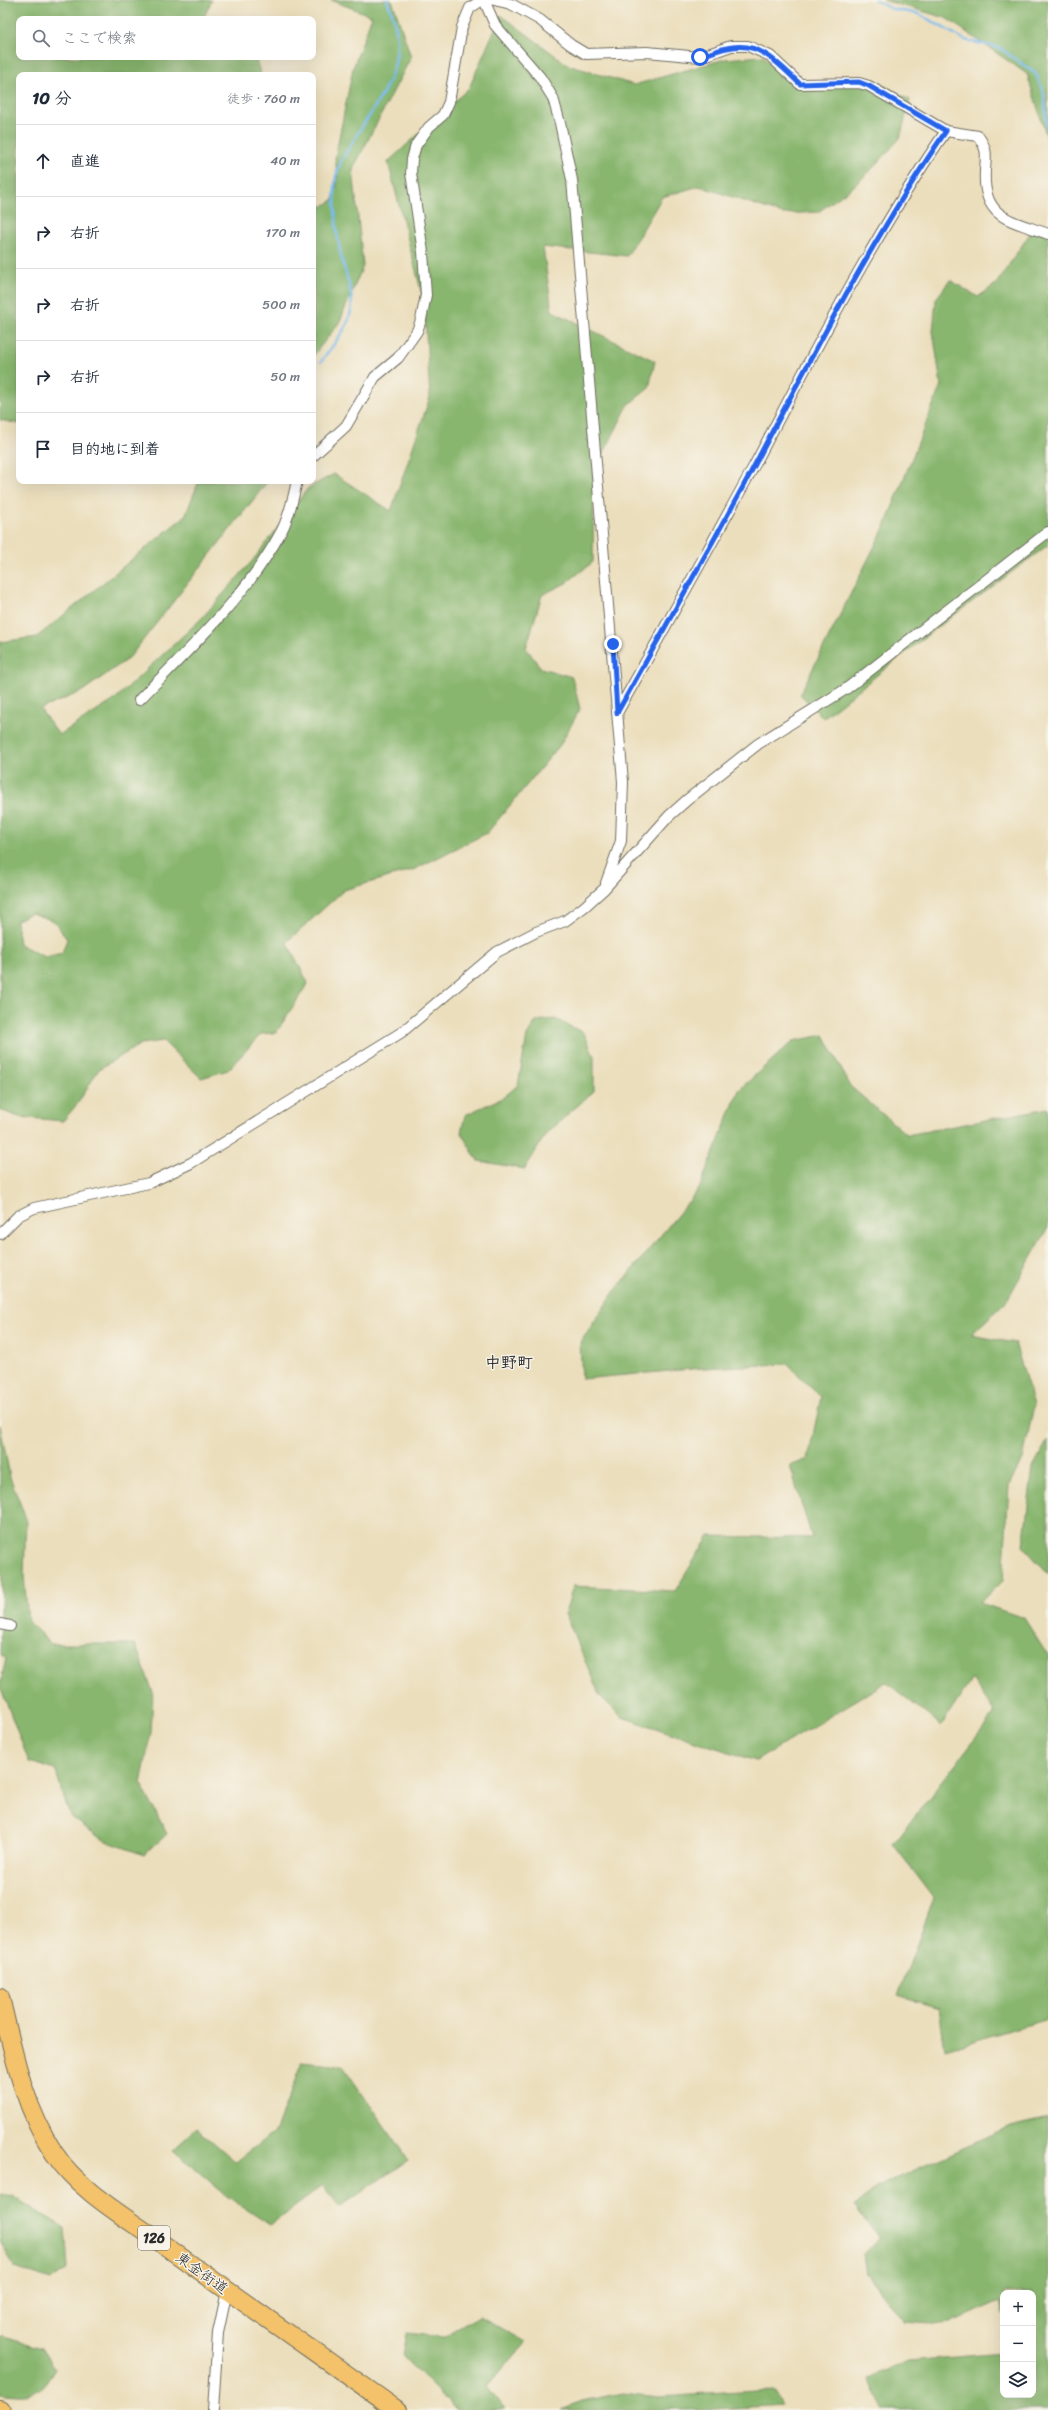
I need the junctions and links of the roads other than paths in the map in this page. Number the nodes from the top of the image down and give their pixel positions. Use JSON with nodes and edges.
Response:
{"nodes":[{"id":1,"x":483,"y":0,"type":"edge"},
{"id":2,"x":494,"y":0,"type":"edge"},
{"id":3,"x":946,"y":131,"type":"junction"},
{"id":4,"x":1048,"y":234,"type":"edge"},
{"id":5,"x":316,"y":453,"type":"edge"},
{"id":6,"x":296,"y":484,"type":"edge"},
{"id":7,"x":1048,"y":532,"type":"edge"},
{"id":8,"x":139,"y":700,"type":"dead end"},
{"id":9,"x":617,"y":713,"type":"junction"},
{"id":10,"x":604,"y":889,"type":"junction"},
{"id":11,"x":0,"y":1234,"type":"edge"},
{"id":12,"x":0,"y":1624,"type":"edge"},
{"id":13,"x":10,"y":1626,"type":"dead end"},
{"id":14,"x":0,"y":1997,"type":"edge"},
{"id":15,"x":5,"y":2036,"type":"edge"},
{"id":16,"x":227,"y":2291,"type":"junction"},
{"id":17,"x":213,"y":2410,"type":"edge"},
{"id":18,"x":396,"y":2410,"type":"edge"}],
"edges":[{"from":1,"to":5,"type":"street"},
{"from":1,"to":9,"type":"street"},
{"from":2,"to":3,"type":"street"},
{"from":3,"to":4,"type":"street"},
{"from":3,"to":9,"type":"street"},
{"from":6,"to":8,"type":"street"},
{"from":7,"to":10,"type":"street"},
{"from":9,"to":10,"type":"street"},
{"from":10,"to":11,"type":"street"},
{"from":12,"to":13,"type":"street"},
{"from":14,"to":15,"type":"highway","name":"東金街道","number":"126"},
{"from":15,"to":16,"type":"highway","name":"東金街道","number":"126"},
{"from":16,"to":17,"type":"street"},
{"from":16,"to":18,"type":"highway","name":"東金街道","number":"126"}]}
